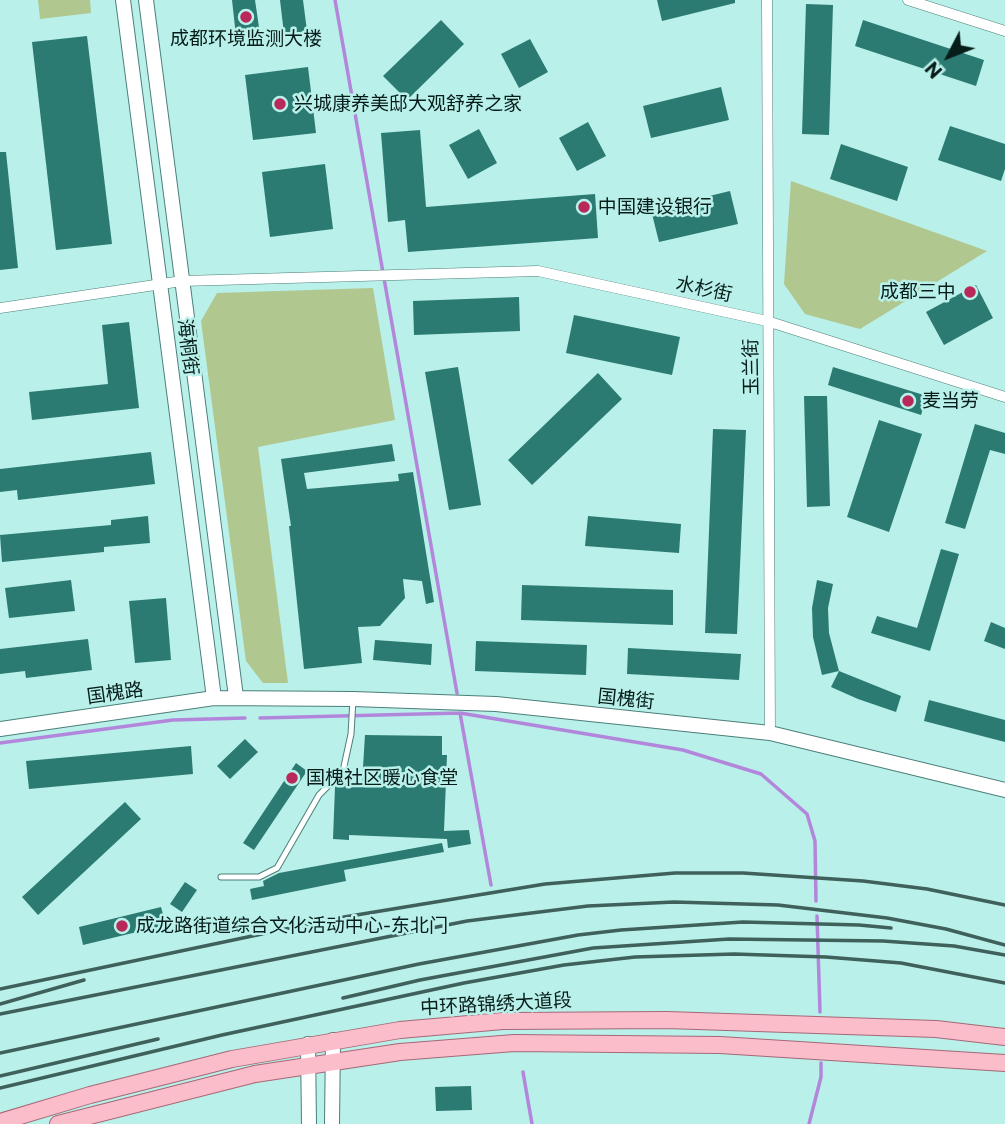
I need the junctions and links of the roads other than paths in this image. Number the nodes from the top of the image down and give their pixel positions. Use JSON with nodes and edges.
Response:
{"nodes":[{"id":1,"x":123,"y":0,"type":"edge"},
{"id":2,"x":146,"y":0,"type":"edge"},
{"id":3,"x":767,"y":0,"type":"edge"},
{"id":4,"x":908,"y":0,"type":"edge"},
{"id":5,"x":1005,"y":31,"type":"edge"},
{"id":6,"x":182,"y":281,"type":"junction"},
{"id":7,"x":160,"y":284,"type":"junction"},
{"id":8,"x":0,"y":308,"type":"edge"},
{"id":9,"x":768,"y":321,"type":"junction"},
{"id":10,"x":1005,"y":397,"type":"edge"},
{"id":11,"x":236,"y":697,"type":"junction"},
{"id":12,"x":214,"y":698,"type":"junction"},
{"id":13,"x":353,"y":705,"type":"junction"},
{"id":14,"x":0,"y":729,"type":"edge"},
{"id":15,"x":769,"y":733,"type":"junction"},
{"id":16,"x":1005,"y":790,"type":"edge"},
{"id":17,"x":221,"y":877,"type":"dead end"},
{"id":18,"x":1005,"y":1037,"type":"edge"},
{"id":19,"x":333,"y":1040,"type":"junction"},
{"id":20,"x":308,"y":1044,"type":"junction"},
{"id":21,"x":333,"y":1060,"type":"junction"},
{"id":22,"x":1005,"y":1063,"type":"edge"},
{"id":23,"x":309,"y":1065,"type":"junction"},
{"id":24,"x":0,"y":1122,"type":"edge"},
{"id":25,"x":58,"y":1124,"type":"edge"},
{"id":26,"x":309,"y":1124,"type":"edge"},
{"id":27,"x":332,"y":1124,"type":"edge"}],
"edges":[{"from":1,"to":7,"type":"street","name":"海桐街"},
{"from":2,"to":6,"type":"street","name":"海桐街"},
{"from":3,"to":9,"type":"street","name":"玉兰街"},
{"from":4,"to":5,"type":"street"},
{"from":6,"to":7,"type":"street","name":"水杉街"},
{"from":6,"to":9,"type":"street","name":"水杉街"},
{"from":6,"to":11,"type":"street","name":"海桐街"},
{"from":7,"to":8,"type":"street","name":"水杉街"},
{"from":7,"to":12,"type":"street","name":"海桐街"},
{"from":9,"to":10,"type":"street","name":"水杉街"},
{"from":9,"to":15,"type":"street","name":"玉兰街"},
{"from":11,"to":12,"type":"street","name":"国槐路"},
{"from":11,"to":13,"type":"street","name":"国槐街"},
{"from":12,"to":14,"type":"street","name":"国槐路"},
{"from":13,"to":15,"type":"street","name":"国槐街"},
{"from":13,"to":17,"type":"lane"},
{"from":15,"to":16,"type":"street","name":"国槐街"},
{"from":18,"to":19,"type":"main road","name":"中环路锦绣大道段"},
{"from":19,"to":20,"type":"main road","name":"中环路锦绣大道段"},
{"from":19,"to":21,"type":"street"},
{"from":20,"to":23,"type":"street"},
{"from":20,"to":24,"type":"main road","name":"中环路锦绣大道段"},
{"from":21,"to":22,"type":"main road","name":"中环路锦绣大道段"},
{"from":21,"to":23,"type":"main road","name":"中环路锦绣大道段"},
{"from":21,"to":27,"type":"street"},
{"from":23,"to":25,"type":"main road","name":"中环路锦绣大道段"},
{"from":23,"to":26,"type":"street"}]}
